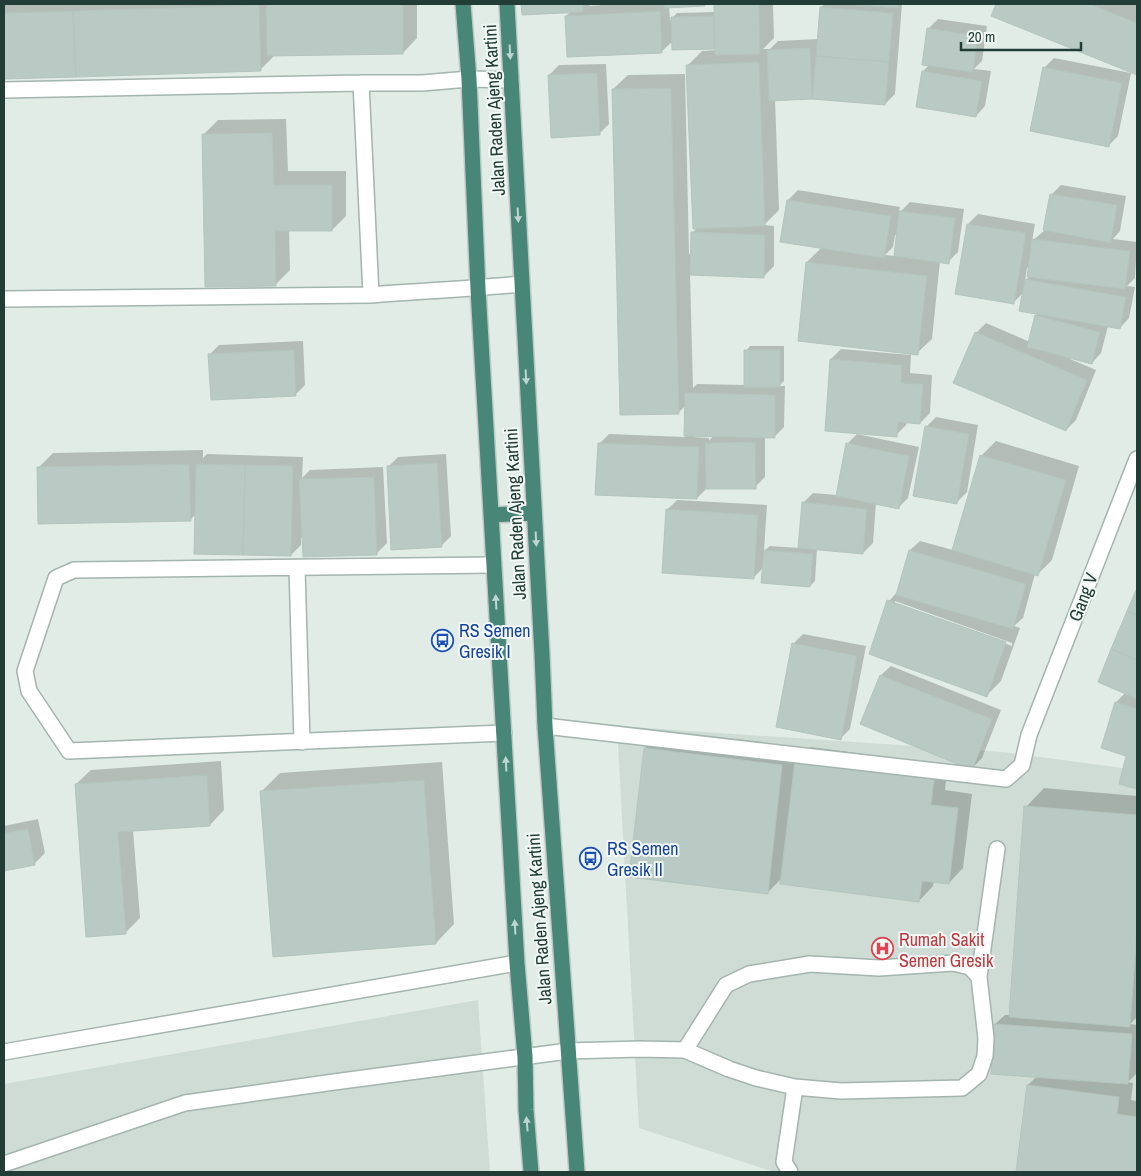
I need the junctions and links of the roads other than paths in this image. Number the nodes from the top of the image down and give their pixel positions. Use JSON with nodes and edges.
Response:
{"nodes":[{"id":1,"x":463,"y":4,"type":"edge"},
{"id":2,"x":507,"y":4,"type":"edge"},
{"id":3,"x":469,"y":79,"type":"junction"},
{"id":4,"x":511,"y":80,"type":"junction"},
{"id":5,"x":361,"y":83,"type":"junction"},
{"id":6,"x":4,"y":90,"type":"edge"},
{"id":7,"x":521,"y":284,"type":"junction"},
{"id":8,"x":478,"y":289,"type":"junction"},
{"id":9,"x":371,"y":295,"type":"junction"},
{"id":10,"x":4,"y":299,"type":"edge"},
{"id":11,"x":1137,"y":459,"type":"edge"},
{"id":12,"x":534,"y":513,"type":"junction"},
{"id":13,"x":492,"y":515,"type":"junction"},
{"id":14,"x":494,"y":565,"type":"junction"},
{"id":15,"x":297,"y":568,"type":"junction"},
{"id":16,"x":545,"y":726,"type":"junction"},
{"id":17,"x":504,"y":733,"type":"junction"},
{"id":18,"x":302,"y":742,"type":"junction"},
{"id":19,"x":997,"y":848,"type":"dead end"},
{"id":20,"x":517,"y":963,"type":"junction"},
{"id":21,"x":979,"y":977,"type":"junction"},
{"id":22,"x":685,"y":1050,"type":"junction"},
{"id":23,"x":568,"y":1051,"type":"junction"},
{"id":24,"x":4,"y":1052,"type":"edge"},
{"id":25,"x":525,"y":1057,"type":"junction"},
{"id":26,"x":796,"y":1087,"type":"junction"},
{"id":27,"x":4,"y":1164,"type":"edge"},
{"id":28,"x":531,"y":1172,"type":"edge"},
{"id":29,"x":577,"y":1172,"type":"edge"},
{"id":30,"x":790,"y":1172,"type":"edge"}],
"edges":[{"from":1,"to":3,"type":"highway","name":"Jalan Raden Ajeng Kartini"},
{"from":2,"to":4,"type":"highway","name":"Jalan Raden Ajeng Kartini","one_way":true},
{"from":3,"to":4,"type":"street"},
{"from":3,"to":5,"type":"street"},
{"from":3,"to":8,"type":"highway","name":"Jalan Raden Ajeng Kartini"},
{"from":4,"to":7,"type":"highway","name":"Jalan Raden Ajeng Kartini","one_way":true},
{"from":5,"to":6,"type":"street"},
{"from":5,"to":9,"type":"street"},
{"from":7,"to":8,"type":"street"},
{"from":7,"to":12,"type":"highway","name":"Jalan Raden Ajeng Kartini","one_way":true},
{"from":8,"to":9,"type":"street"},
{"from":8,"to":13,"type":"highway","name":"Jalan Raden Ajeng Kartini"},
{"from":9,"to":10,"type":"street"},
{"from":11,"to":16,"type":"street","name":"Gang V"},
{"from":12,"to":13,"type":"highway"},
{"from":12,"to":16,"type":"highway","name":"Jalan Raden Ajeng Kartini","one_way":true},
{"from":13,"to":14,"type":"highway","name":"Jalan Raden Ajeng Kartini"},
{"from":14,"to":15,"type":"street"},
{"from":17,"to":14,"type":"highway","name":"Jalan Raden Ajeng Kartini","one_way":true},
{"from":15,"to":18,"type":"street"},
{"from":15,"to":18,"type":"street"},
{"from":16,"to":23,"type":"highway","name":"Jalan Raden Ajeng Kartini"},
{"from":17,"to":18,"type":"street"},
{"from":20,"to":17,"type":"highway","name":"Jalan Raden Ajeng Kartini","one_way":true},
{"from":19,"to":21,"type":"street"},
{"from":20,"to":24,"type":"street"},
{"from":20,"to":25,"type":"highway","name":"Jalan Raden Ajeng Kartini"},
{"from":21,"to":22,"type":"street"},
{"from":21,"to":26,"type":"street"},
{"from":22,"to":23,"type":"street"},
{"from":22,"to":26,"type":"street"},
{"from":23,"to":25,"type":"street"},
{"from":23,"to":29,"type":"highway","name":"Jalan Raden Ajeng Kartini"},
{"from":25,"to":27,"type":"street"},
{"from":28,"to":25,"type":"highway","name":"Jalan Raden Ajeng Kartini","one_way":true},
{"from":26,"to":30,"type":"street"}]}
